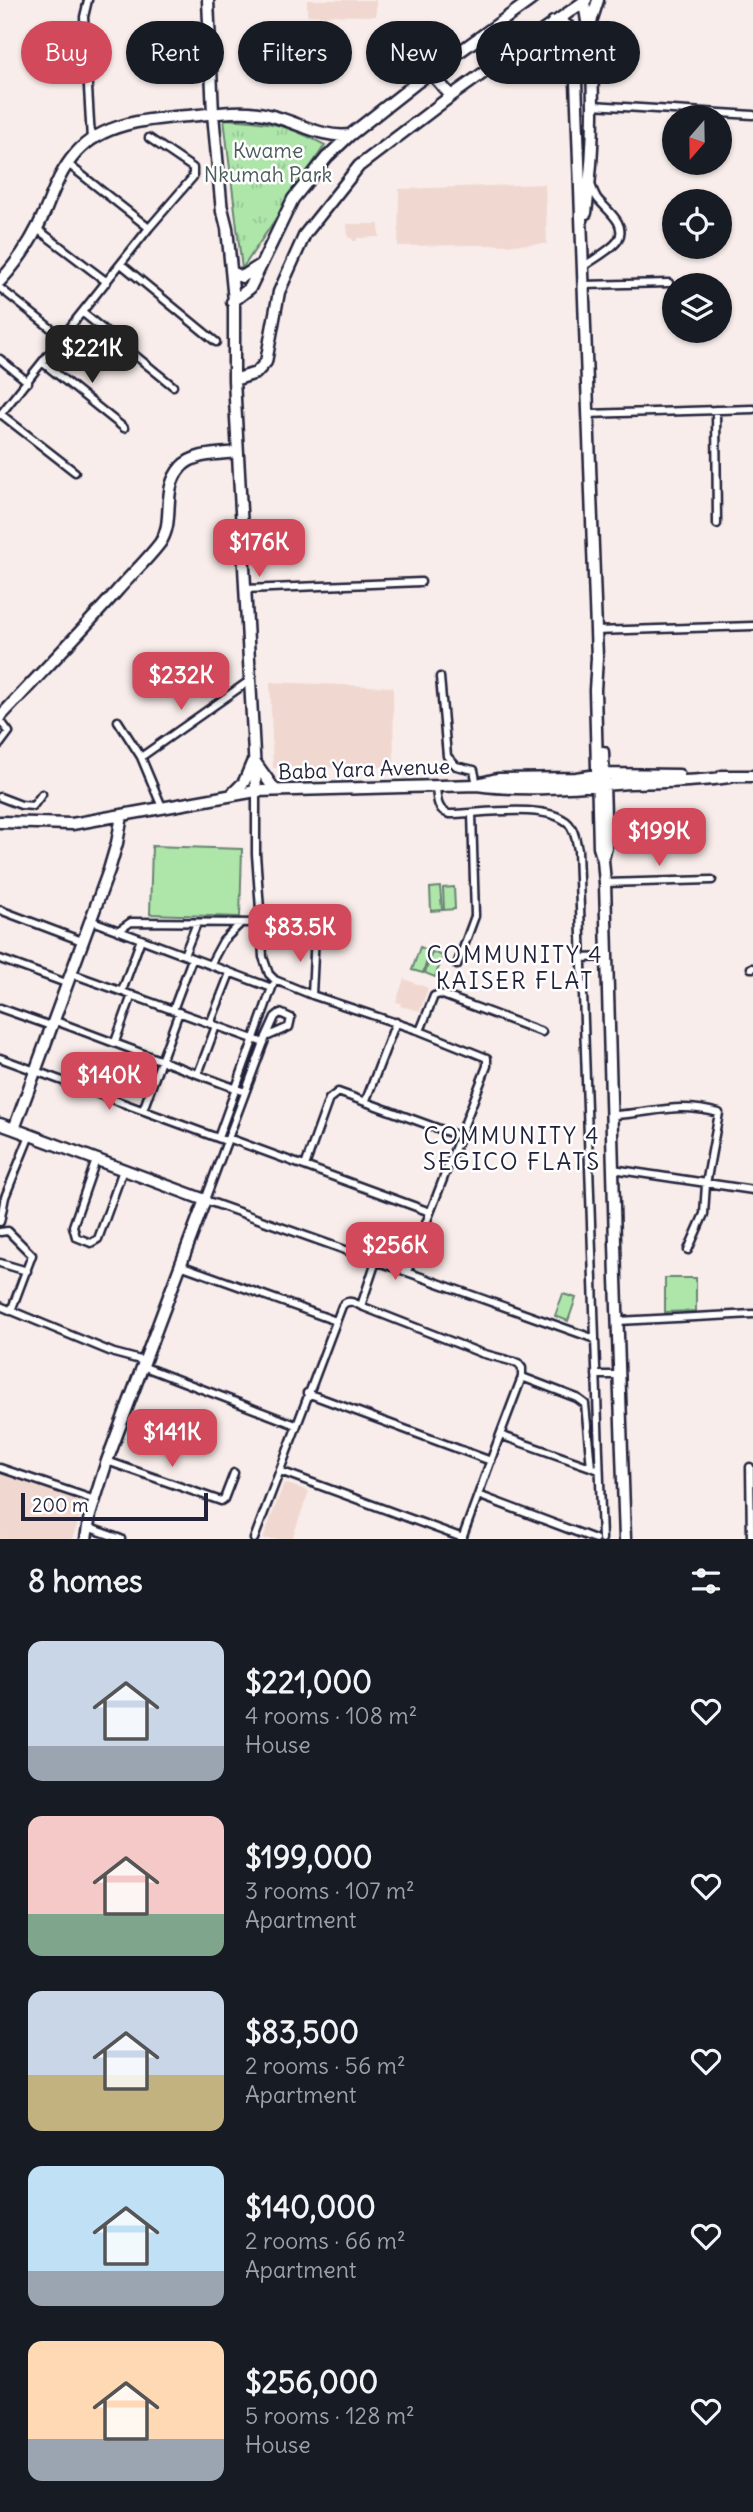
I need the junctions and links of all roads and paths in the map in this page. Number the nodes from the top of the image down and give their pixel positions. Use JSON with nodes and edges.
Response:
{"nodes":[{"id":1,"x":88,"y":0,"type":"edge"},
{"id":2,"x":208,"y":0,"type":"edge"},
{"id":3,"x":531,"y":0,"type":"edge"},
{"id":4,"x":598,"y":0,"type":"edge"},
{"id":5,"x":585,"y":1,"type":"edge"},
{"id":6,"x":555,"y":21,"type":"edge"},
{"id":7,"x":588,"y":21,"type":"edge"},
{"id":8,"x":591,"y":21,"type":"edge"},
{"id":9,"x":462,"y":50,"type":"edge"},
{"id":10,"x":476,"y":78,"type":"edge"},
{"id":11,"x":416,"y":84,"type":"edge"},
{"id":12,"x":441,"y":84,"type":"edge"},
{"id":13,"x":576,"y":84,"type":"edge"},
{"id":14,"x":591,"y":84,"type":"edge"},
{"id":15,"x":451,"y":96,"type":"junction"},
{"id":16,"x":592,"y":105,"type":"junction"},
{"id":17,"x":213,"y":114,"type":"junction"},
{"id":18,"x":753,"y":115,"type":"edge"},
{"id":19,"x":350,"y":135,"type":"junction"},
{"id":20,"x":149,"y":138,"type":"dead end"},
{"id":21,"x":91,"y":140,"type":"junction"},
{"id":22,"x":68,"y":164,"type":"junction"},
{"id":23,"x":590,"y":181,"type":"junction"},
{"id":24,"x":222,"y":208,"type":"junction"},
{"id":25,"x":36,"y":228,"type":"junction"},
{"id":26,"x":149,"y":228,"type":"junction"},
{"id":27,"x":582,"y":252,"type":"junction"},
{"id":28,"x":121,"y":264,"type":"junction"},
{"id":29,"x":260,"y":266,"type":"junction"},
{"id":30,"x":583,"y":267,"type":"junction"},
{"id":31,"x":232,"y":272,"type":"junction"},
{"id":32,"x":0,"y":281,"type":"edge"},
{"id":33,"x":107,"y":282,"type":"junction"},
{"id":34,"x":662,"y":283,"type":"edge"},
{"id":35,"x":583,"y":285,"type":"junction"},
{"id":36,"x":0,"y":288,"type":"edge"},
{"id":37,"x":231,"y":303,"type":"junction"},
{"id":38,"x":83,"y":313,"type":"junction"},
{"id":39,"x":63,"y":338,"type":"junction"},
{"id":40,"x":216,"y":342,"type":"dead end"},
{"id":41,"x":0,"y":359,"type":"edge"},
{"id":42,"x":43,"y":363,"type":"junction"},
{"id":43,"x":234,"y":380,"type":"junction"},
{"id":44,"x":28,"y":382,"type":"junction"},
{"id":45,"x":173,"y":386,"type":"dead end"},
{"id":46,"x":753,"y":409,"type":"edge"},
{"id":47,"x":716,"y":410,"type":"junction"},
{"id":48,"x":587,"y":414,"type":"junction"},
{"id":49,"x":1,"y":415,"type":"edge"},
{"id":50,"x":124,"y":428,"type":"dead end"},
{"id":51,"x":237,"y":452,"type":"junction"},
{"id":52,"x":75,"y":472,"type":"dead end"},
{"id":53,"x":718,"y":524,"type":"dead end"},
{"id":54,"x":421,"y":582,"type":"dead end"},
{"id":55,"x":244,"y":589,"type":"junction"},
{"id":56,"x":753,"y":626,"type":"edge"},
{"id":57,"x":595,"y":631,"type":"junction"},
{"id":58,"x":440,"y":677,"type":"dead end"},
{"id":59,"x":249,"y":681,"type":"junction"},
{"id":60,"x":0,"y":718,"type":"edge"},
{"id":61,"x":118,"y":721,"type":"dead end"},
{"id":62,"x":0,"y":744,"type":"edge"},
{"id":63,"x":141,"y":757,"type":"junction"},
{"id":64,"x":253,"y":758,"type":"junction"},
{"id":65,"x":600,"y":759,"type":"junction"},
{"id":66,"x":621,"y":774,"type":"junction"},
{"id":67,"x":753,"y":776,"type":"edge"},
{"id":68,"x":729,"y":777,"type":"junction"},
{"id":69,"x":601,"y":780,"type":"junction"},
{"id":70,"x":575,"y":782,"type":"junction"},
{"id":71,"x":628,"y":783,"type":"junction"},
{"id":72,"x":477,"y":785,"type":"junction"},
{"id":73,"x":436,"y":786,"type":"junction"},
{"id":74,"x":275,"y":790,"type":"junction"},
{"id":75,"x":256,"y":791,"type":"junction"},
{"id":76,"x":42,"y":794,"type":"dead end"},
{"id":77,"x":232,"y":794,"type":"junction"},
{"id":78,"x":0,"y":797,"type":"edge"},
{"id":79,"x":601,"y":804,"type":"junction"},
{"id":80,"x":162,"y":807,"type":"junction"},
{"id":81,"x":472,"y":813,"type":"junction"},
{"id":82,"x":122,"y":816,"type":"junction"},
{"id":83,"x":0,"y":822,"type":"edge"},
{"id":84,"x":712,"y":880,"type":"dead end"},
{"id":85,"x":605,"y":883,"type":"junction"},
{"id":86,"x":0,"y":910,"type":"edge"},
{"id":87,"x":90,"y":920,"type":"junction"},
{"id":88,"x":198,"y":923,"type":"junction"},
{"id":89,"x":261,"y":923,"type":"junction"},
{"id":90,"x":240,"y":924,"type":"junction"},
{"id":91,"x":118,"y":930,"type":"junction"},
{"id":92,"x":315,"y":934,"type":"dead end"},
{"id":93,"x":141,"y":939,"type":"junction"},
{"id":94,"x":82,"y":941,"type":"junction"},
{"id":95,"x":184,"y":955,"type":"junction"},
{"id":96,"x":606,"y":957,"type":"junction"},
{"id":97,"x":582,"y":958,"type":"junction"},
{"id":98,"x":0,"y":959,"type":"edge"},
{"id":99,"x":192,"y":959,"type":"junction"},
{"id":100,"x":210,"y":965,"type":"junction"},
{"id":101,"x":457,"y":965,"type":"dead end"},
{"id":102,"x":71,"y":972,"type":"junction"},
{"id":103,"x":230,"y":973,"type":"junction"},
{"id":104,"x":275,"y":980,"type":"junction"},
{"id":105,"x":66,"y":983,"type":"junction"},
{"id":106,"x":272,"y":988,"type":"junction"},
{"id":107,"x":122,"y":991,"type":"junction"},
{"id":108,"x":132,"y":995,"type":"junction"},
{"id":109,"x":312,"y":995,"type":"junction"},
{"id":110,"x":0,"y":1008,"type":"edge"},
{"id":111,"x":176,"y":1011,"type":"junction"},
{"id":112,"x":396,"y":1022,"type":"junction"},
{"id":113,"x":52,"y":1023,"type":"junction"},
{"id":114,"x":213,"y":1025,"type":"junction"},
{"id":115,"x":420,"y":1031,"type":"junction"},
{"id":116,"x":542,"y":1032,"type":"dead end"},
{"id":117,"x":254,"y":1040,"type":"junction"},
{"id":118,"x":115,"y":1042,"type":"junction"},
{"id":119,"x":0,"y":1058,"type":"edge"},
{"id":120,"x":162,"y":1060,"type":"junction"},
{"id":121,"x":34,"y":1070,"type":"junction"},
{"id":122,"x":198,"y":1074,"type":"junction"},
{"id":123,"x":236,"y":1089,"type":"junction"},
{"id":124,"x":245,"y":1092,"type":"junction"},
{"id":125,"x":366,"y":1101,"type":"junction"},
{"id":126,"x":143,"y":1110,"type":"junction"},
{"id":127,"x":611,"y":1115,"type":"junction"},
{"id":128,"x":0,"y":1124,"type":"edge"},
{"id":129,"x":14,"y":1129,"type":"junction"},
{"id":130,"x":30,"y":1135,"type":"junction"},
{"id":131,"x":459,"y":1136,"type":"junction"},
{"id":132,"x":218,"y":1138,"type":"junction"},
{"id":133,"x":227,"y":1139,"type":"junction"},
{"id":134,"x":96,"y":1160,"type":"junction"},
{"id":135,"x":305,"y":1166,"type":"junction"},
{"id":136,"x":613,"y":1169,"type":"junction"},
{"id":137,"x":123,"y":1170,"type":"junction"},
{"id":138,"x":706,"y":1184,"type":"junction"},
{"id":139,"x":753,"y":1190,"type":"edge"},
{"id":140,"x":205,"y":1200,"type":"junction"},
{"id":141,"x":430,"y":1212,"type":"junction"},
{"id":142,"x":0,"y":1222,"type":"edge"},
{"id":143,"x":0,"y":1232,"type":"edge"},
{"id":144,"x":688,"y":1250,"type":"dead end"},
{"id":145,"x":376,"y":1261,"type":"junction"},
{"id":146,"x":0,"y":1263,"type":"edge"},
{"id":147,"x":180,"y":1265,"type":"junction"},
{"id":148,"x":27,"y":1271,"type":"junction"},
{"id":149,"x":407,"y":1272,"type":"junction"},
{"id":150,"x":0,"y":1306,"type":"edge"},
{"id":151,"x":360,"y":1306,"type":"junction"},
{"id":152,"x":11,"y":1311,"type":"junction"},
{"id":153,"x":753,"y":1314,"type":"edge"},
{"id":154,"x":336,"y":1321,"type":"junction"},
{"id":155,"x":618,"y":1321,"type":"junction"},
{"id":156,"x":595,"y":1339,"type":"junction"},
{"id":157,"x":143,"y":1364,"type":"junction"},
{"id":158,"x":596,"y":1375,"type":"junction"},
{"id":159,"x":621,"y":1375,"type":"junction"},
{"id":160,"x":522,"y":1377,"type":"junction"},
{"id":161,"x":307,"y":1393,"type":"junction"},
{"id":162,"x":296,"y":1425,"type":"junction"},
{"id":163,"x":500,"y":1435,"type":"junction"},
{"id":164,"x":107,"y":1461,"type":"junction"},
{"id":165,"x":491,"y":1461,"type":"junction"},
{"id":166,"x":590,"y":1467,"type":"junction"},
{"id":167,"x":750,"y":1467,"type":"dead end"},
{"id":168,"x":0,"y":1468,"type":"edge"},
{"id":169,"x":599,"y":1470,"type":"junction"},
{"id":170,"x":280,"y":1471,"type":"junction"},
{"id":171,"x":234,"y":1473,"type":"dead end"},
{"id":172,"x":478,"y":1496,"type":"junction"},
{"id":173,"x":95,"y":1500,"type":"junction"},
{"id":174,"x":87,"y":1527,"type":"junction"},
{"id":175,"x":86,"y":1539,"type":"edge"},
{"id":176,"x":121,"y":1539,"type":"edge"},
{"id":177,"x":254,"y":1539,"type":"edge"},
{"id":178,"x":463,"y":1539,"type":"edge"},
{"id":179,"x":595,"y":1539,"type":"edge"},
{"id":180,"x":601,"y":1539,"type":"edge"},
{"id":181,"x":625,"y":1539,"type":"edge"},
{"id":182,"x":751,"y":1539,"type":"edge"}],
"edges":[{"from":1,"to":21,"type":"street"},
{"from":2,"to":17,"type":"main road","name":"Baba Yara Avenue"},
{"from":3,"to":9,"type":"main road"},
{"from":4,"to":8,"type":"main road"},
{"from":5,"to":6,"type":"main road"},
{"from":5,"to":7,"type":"main road"},
{"from":10,"to":15,"type":"main road"},
{"from":11,"to":19,"type":"main road"},
{"from":12,"to":15,"type":"main road"},
{"from":13,"to":27,"type":"main road"},
{"from":14,"to":16,"type":"main road"},
{"from":15,"to":43,"type":"main road"},
{"from":16,"to":18,"type":"street"},
{"from":16,"to":23,"type":"main road"},
{"from":17,"to":19,"type":"main road"},
{"from":17,"to":21,"type":"main road"},
{"from":17,"to":24,"type":"main road","name":"Baba Yara Avenue"},
{"from":19,"to":29,"type":"main road"},
{"from":20,"to":26,"type":"street"},
{"from":21,"to":22,"type":"main road"},
{"from":22,"to":25,"type":"main road"},
{"from":22,"to":26,"type":"street"},
{"from":23,"to":27,"type":"main road"},
{"from":23,"to":30,"type":"street"},
{"from":24,"to":31,"type":"main road","name":"Baba Yara Avenue"},
{"from":24,"to":37,"type":"main road","name":"Baba Yara Avenue"},
{"from":25,"to":32,"type":"main road"},
{"from":25,"to":33,"type":"street"},
{"from":26,"to":28,"type":"street"},
{"from":27,"to":30,"type":"main road"},
{"from":28,"to":33,"type":"street"},
{"from":28,"to":40,"type":"street"},
{"from":29,"to":31,"type":"main road"},
{"from":29,"to":37,"type":"main road"},
{"from":30,"to":35,"type":"main road"},
{"from":31,"to":37,"type":"main road","name":"Baba Yara Avenue"},
{"from":33,"to":38,"type":"street"},
{"from":34,"to":35,"type":"street"},
{"from":35,"to":48,"type":"main road"},
{"from":36,"to":39,"type":"street"},
{"from":37,"to":43,"type":"main road","name":"Baba Yara Avenue"},
{"from":38,"to":39,"type":"street"},
{"from":38,"to":45,"type":"street"},
{"from":39,"to":42,"type":"street"},
{"from":41,"to":44,"type":"street"},
{"from":42,"to":44,"type":"street"},
{"from":42,"to":50,"type":"street"},
{"from":43,"to":51,"type":"main road","name":"Baba Yara Avenue"},
{"from":44,"to":49,"type":"street"},
{"from":46,"to":47,"type":"street"},
{"from":47,"to":48,"type":"street"},
{"from":47,"to":53,"type":"street"},
{"from":48,"to":57,"type":"main road"},
{"from":49,"to":52,"type":"street"},
{"from":51,"to":55,"type":"main road","name":"Baba Yara Avenue"},
{"from":51,"to":60,"type":"main road"},
{"from":54,"to":55,"type":"street"},
{"from":55,"to":59,"type":"main road","name":"Baba Yara Avenue"},
{"from":56,"to":57,"type":"street"},
{"from":57,"to":65,"type":"main road"},
{"from":58,"to":72,"type":"street"},
{"from":59,"to":63,"type":"street"},
{"from":59,"to":64,"type":"main road","name":"Baba Yara Avenue"},
{"from":60,"to":62,"type":"street"},
{"from":61,"to":63,"type":"street"},
{"from":63,"to":80,"type":"street"},
{"from":64,"to":74,"type":"main road"},
{"from":64,"to":75,"type":"main road","name":"Baba Yara Avenue"},
{"from":64,"to":77,"type":"main road"},
{"from":65,"to":66,"type":"main road"},
{"from":65,"to":69,"type":"main road"},
{"from":65,"to":70,"type":"main road"},
{"from":66,"to":68,"type":"main road"},
{"from":66,"to":69,"type":"main road"},
{"from":67,"to":68,"type":"main road"},
{"from":68,"to":71,"type":"main road"},
{"from":69,"to":70,"type":"main road","name":"Baba Yara Avenue"},
{"from":69,"to":71,"type":"main road"},
{"from":69,"to":79,"type":"main road"},
{"from":70,"to":72,"type":"main road","name":"Baba Yara Avenue"},
{"from":70,"to":79,"type":"main road"},
{"from":71,"to":79,"type":"main road"},
{"from":72,"to":73,"type":"main road","name":"Baba Yara Avenue"},
{"from":73,"to":74,"type":"main road","name":"Baba Yara Avenue"},
{"from":73,"to":81,"type":"street"},
{"from":74,"to":75,"type":"main road","name":"Baba Yara Avenue"},
{"from":75,"to":77,"type":"main road"},
{"from":75,"to":89,"type":"street"},
{"from":76,"to":78,"type":"street"},
{"from":77,"to":80,"type":"main road"},
{"from":79,"to":85,"type":"main road"},
{"from":80,"to":82,"type":"main road"},
{"from":81,"to":97,"type":"street"},
{"from":81,"to":101,"type":"street"},
{"from":82,"to":83,"type":"main road"},
{"from":82,"to":87,"type":"main road"},
{"from":84,"to":85,"type":"street"},
{"from":85,"to":96,"type":"main road"},
{"from":86,"to":94,"type":"street"},
{"from":87,"to":91,"type":"street"},
{"from":87,"to":94,"type":"main road"},
{"from":88,"to":90,"type":"street"},
{"from":88,"to":91,"type":"street"},
{"from":88,"to":95,"type":"street"},
{"from":89,"to":90,"type":"street"},
{"from":89,"to":104,"type":"street"},
{"from":90,"to":100,"type":"street"},
{"from":91,"to":93,"type":"street"},
{"from":92,"to":109,"type":"street"},
{"from":93,"to":95,"type":"street"},
{"from":93,"to":107,"type":"street"},
{"from":94,"to":102,"type":"main road"},
{"from":95,"to":99,"type":"street"},
{"from":96,"to":97,"type":"street"},
{"from":96,"to":127,"type":"main road"},
{"from":97,"to":156,"type":"street"},
{"from":98,"to":105,"type":"street"},
{"from":99,"to":100,"type":"street"},
{"from":99,"to":111,"type":"street"},
{"from":100,"to":103,"type":"street"},
{"from":102,"to":105,"type":"main road"},
{"from":102,"to":107,"type":"street"},
{"from":103,"to":106,"type":"street"},
{"from":103,"to":114,"type":"street"},
{"from":104,"to":106,"type":"street"},
{"from":104,"to":109,"type":"street"},
{"from":105,"to":113,"type":"main road"},
{"from":106,"to":117,"type":"street"},
{"from":107,"to":108,"type":"street"},
{"from":108,"to":111,"type":"street"},
{"from":108,"to":118,"type":"street"},
{"from":109,"to":112,"type":"street"},
{"from":110,"to":113,"type":"street"},
{"from":111,"to":114,"type":"street"},
{"from":111,"to":120,"type":"street"},
{"from":112,"to":115,"type":"street"},
{"from":112,"to":125,"type":"street"},
{"from":113,"to":118,"type":"street"},
{"from":113,"to":121,"type":"main road"},
{"from":114,"to":117,"type":"street"},
{"from":114,"to":122,"type":"street"},
{"from":115,"to":116,"type":"street"},
{"from":115,"to":131,"type":"street"},
{"from":117,"to":123,"type":"street"},
{"from":117,"to":124,"type":"street"},
{"from":118,"to":120,"type":"street"},
{"from":119,"to":121,"type":"street"},
{"from":120,"to":122,"type":"street"},
{"from":120,"to":126,"type":"street"},
{"from":121,"to":126,"type":"street"},
{"from":121,"to":129,"type":"main road"},
{"from":122,"to":123,"type":"street"},
{"from":123,"to":124,"type":"street"},
{"from":123,"to":132,"type":"street"},
{"from":124,"to":133,"type":"street"},
{"from":125,"to":131,"type":"street"},
{"from":125,"to":135,"type":"street"},
{"from":126,"to":132,"type":"street"},
{"from":127,"to":136,"type":"main road"},
{"from":127,"to":138,"type":"street"},
{"from":128,"to":129,"type":"main road"},
{"from":129,"to":130,"type":"main road"},
{"from":130,"to":134,"type":"main road"},
{"from":130,"to":142,"type":"street"},
{"from":131,"to":141,"type":"street"},
{"from":132,"to":133,"type":"street"},
{"from":133,"to":135,"type":"street"},
{"from":133,"to":140,"type":"street"},
{"from":134,"to":137,"type":"main road"},
{"from":134,"to":137,"type":"street"},
{"from":135,"to":141,"type":"street"},
{"from":136,"to":138,"type":"street"},
{"from":136,"to":155,"type":"main road"},
{"from":137,"to":140,"type":"main road"},
{"from":138,"to":139,"type":"street"},
{"from":138,"to":144,"type":"street"},
{"from":140,"to":145,"type":"street"},
{"from":140,"to":147,"type":"main road"},
{"from":141,"to":149,"type":"street"},
{"from":143,"to":148,"type":"street"},
{"from":145,"to":149,"type":"street"},
{"from":145,"to":151,"type":"street"},
{"from":146,"to":148,"type":"street"},
{"from":147,"to":154,"type":"street"},
{"from":147,"to":157,"type":"main road"},
{"from":148,"to":152,"type":"street"},
{"from":149,"to":156,"type":"street"},
{"from":150,"to":152,"type":"street"},
{"from":151,"to":154,"type":"street"},
{"from":151,"to":160,"type":"street"},
{"from":152,"to":157,"type":"street"},
{"from":153,"to":155,"type":"street"},
{"from":154,"to":161,"type":"street"},
{"from":155,"to":159,"type":"main road"},
{"from":156,"to":158,"type":"street"},
{"from":157,"to":162,"type":"street"},
{"from":157,"to":164,"type":"main road"},
{"from":158,"to":159,"type":"street"},
{"from":158,"to":169,"type":"street"},
{"from":159,"to":181,"type":"main road"},
{"from":160,"to":163,"type":"street"},
{"from":160,"to":166,"type":"street"},
{"from":161,"to":162,"type":"street"},
{"from":161,"to":165,"type":"street"},
{"from":162,"to":170,"type":"street"},
{"from":163,"to":165,"type":"street"},
{"from":163,"to":166,"type":"street"},
{"from":164,"to":171,"type":"street"},
{"from":164,"to":173,"type":"main road"},
{"from":165,"to":172,"type":"street"},
{"from":166,"to":169,"type":"street"},
{"from":167,"to":182,"type":"street"},
{"from":168,"to":173,"type":"street"},
{"from":169,"to":180,"type":"street"},
{"from":170,"to":177,"type":"street"},
{"from":170,"to":178,"type":"street"},
{"from":172,"to":178,"type":"street"},
{"from":172,"to":179,"type":"street"},
{"from":173,"to":174,"type":"main road"},
{"from":174,"to":175,"type":"main road"},
{"from":174,"to":176,"type":"street"}]}
